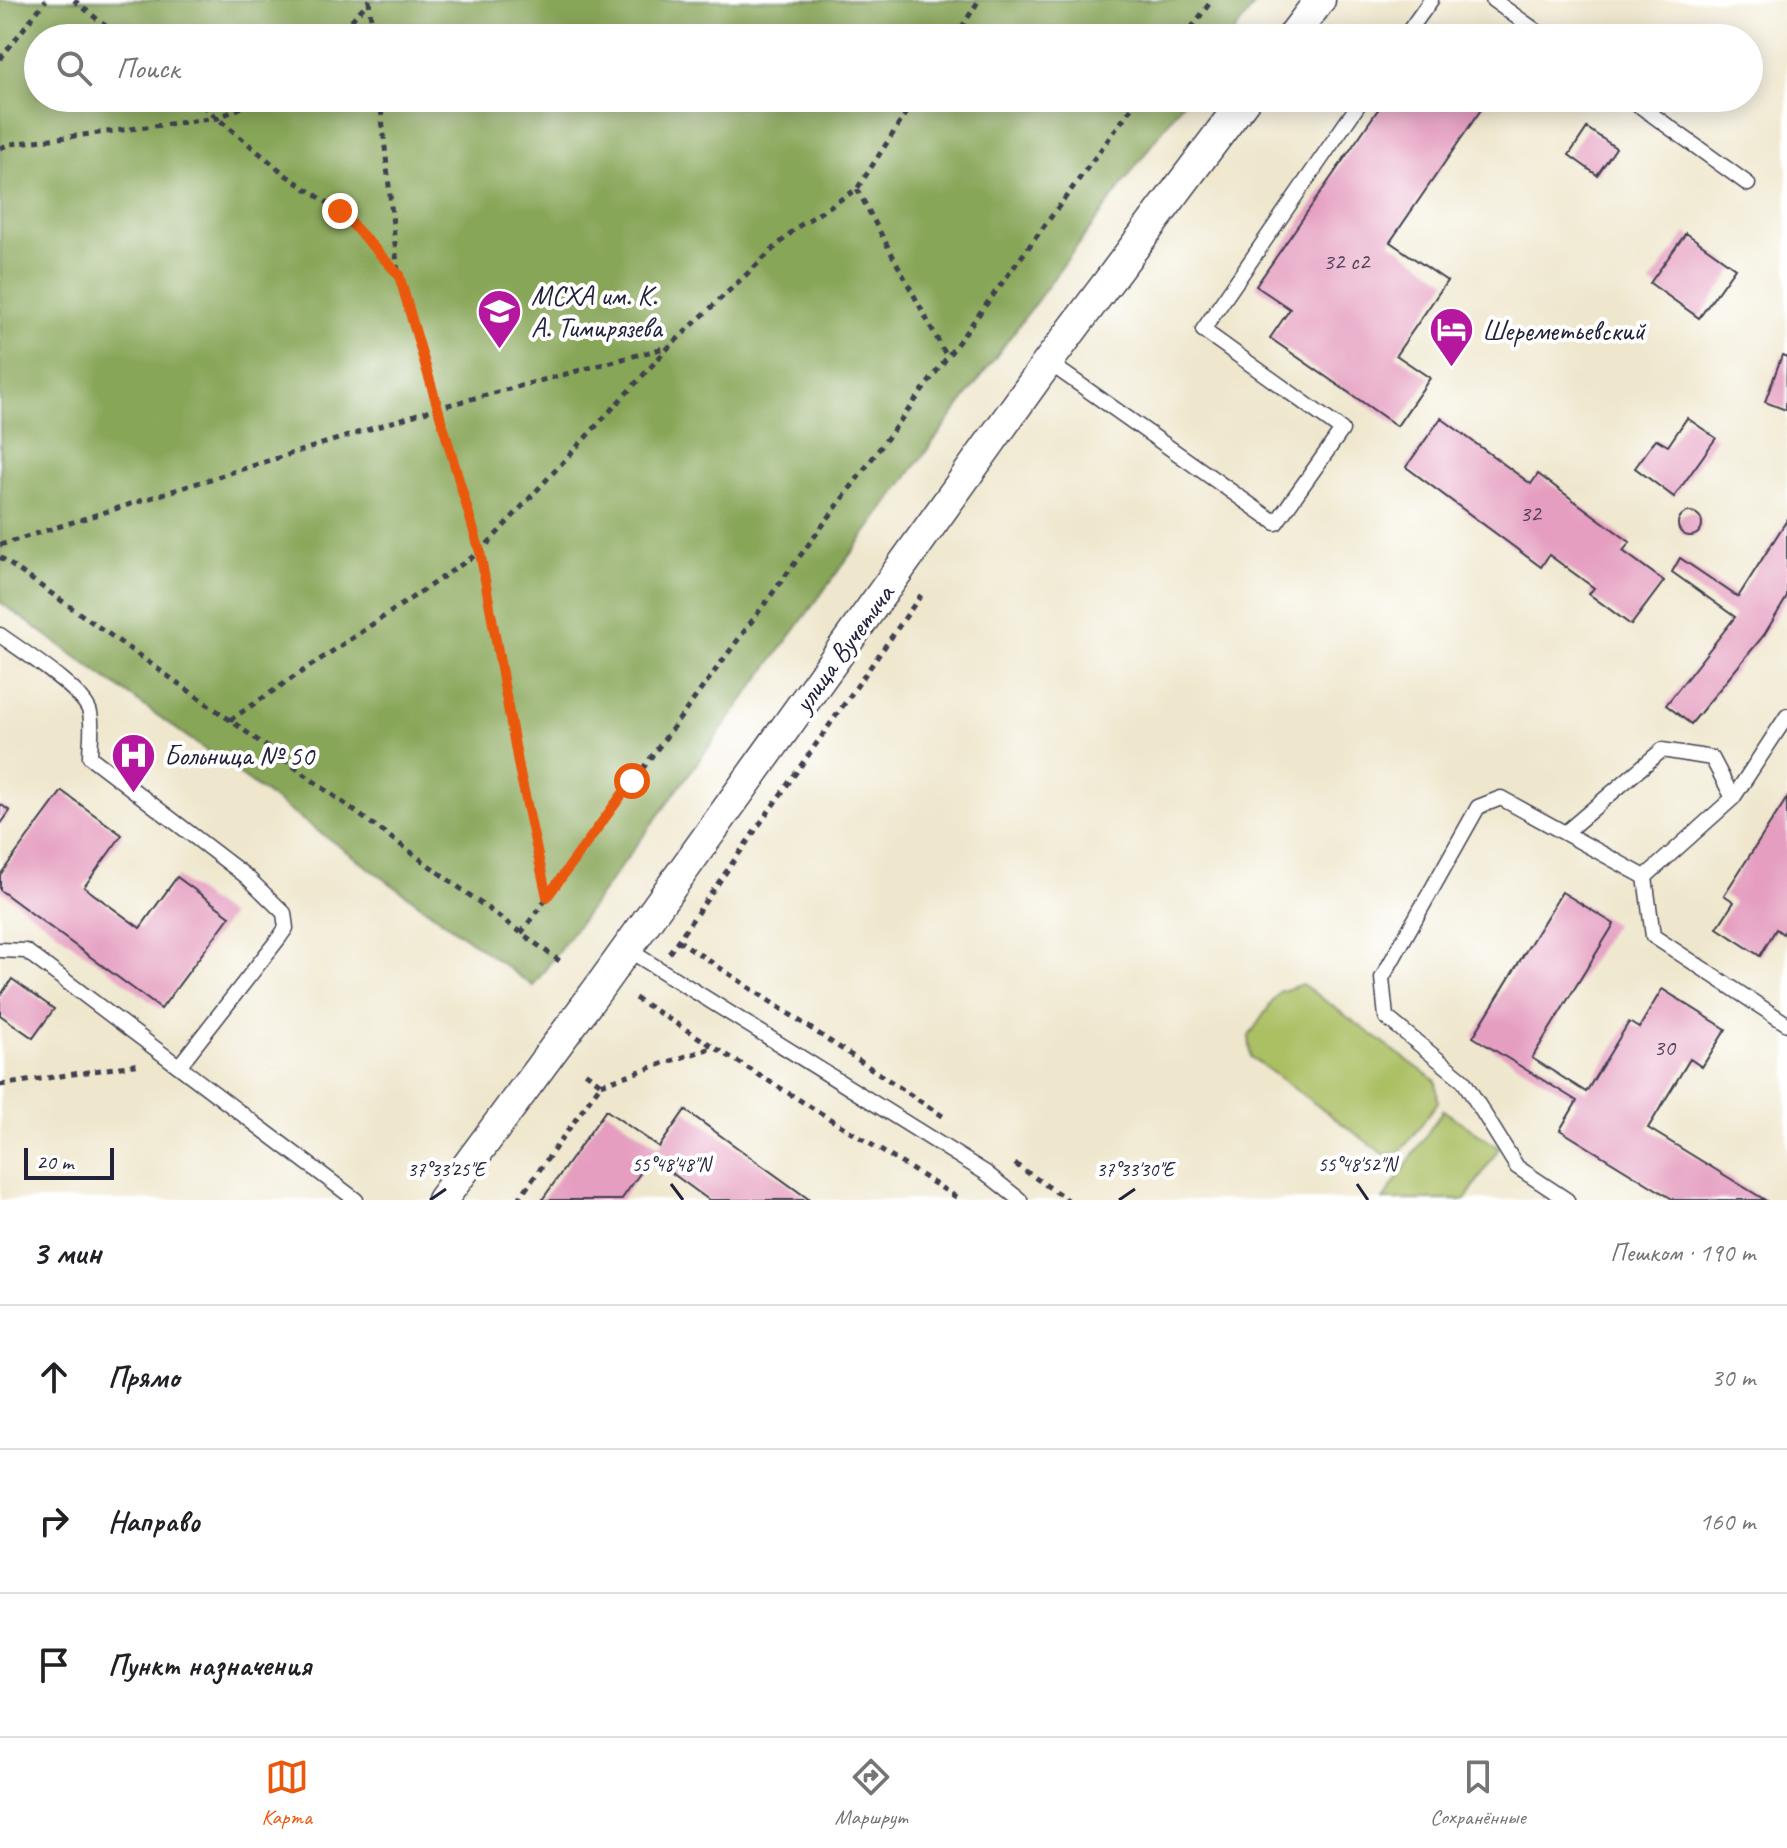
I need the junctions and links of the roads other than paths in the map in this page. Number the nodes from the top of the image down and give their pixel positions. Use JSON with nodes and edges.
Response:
{"nodes":[{"id":1,"x":1320,"y":0,"type":"edge"},
{"id":2,"x":1431,"y":0,"type":"edge"},
{"id":3,"x":1493,"y":0,"type":"edge"},
{"id":4,"x":1302,"y":24,"type":"edge"},
{"id":5,"x":1414,"y":24,"type":"edge"},
{"id":6,"x":1526,"y":24,"type":"edge"},
{"id":7,"x":1236,"y":112,"type":"edge"},
{"id":8,"x":1353,"y":112,"type":"edge"},
{"id":9,"x":1648,"y":112,"type":"edge"},
{"id":10,"x":1748,"y":184,"type":"dead end"},
{"id":11,"x":1048,"y":362,"type":"junction"},
{"id":12,"x":0,"y":635,"type":"edge"},
{"id":13,"x":1787,"y":716,"type":"edge"},
{"id":14,"x":1733,"y":798,"type":"junction"},
{"id":15,"x":1566,"y":832,"type":"junction"},
{"id":16,"x":1645,"y":877,"type":"junction"},
{"id":17,"x":627,"y":949,"type":"junction"},
{"id":18,"x":0,"y":950,"type":"edge"},
{"id":19,"x":1787,"y":1024,"type":"edge"},
{"id":20,"x":179,"y":1066,"type":"junction"},
{"id":21,"x":356,"y":1200,"type":"edge"},
{"id":22,"x":442,"y":1200,"type":"edge"},
{"id":23,"x":1020,"y":1200,"type":"edge"},
{"id":24,"x":1567,"y":1200,"type":"edge"}],
"edges":[{"from":1,"to":4,"type":"street"},
{"from":2,"to":5,"type":"lane"},
{"from":3,"to":6,"type":"lane"},
{"from":7,"to":11,"type":"street","name":"улица Вучетича"},
{"from":8,"to":11,"type":"lane"},
{"from":9,"to":10,"type":"lane"},
{"from":11,"to":17,"type":"street","name":"улица Вучетича"},
{"from":12,"to":20,"type":"lane"},
{"from":13,"to":14,"type":"lane"},
{"from":14,"to":15,"type":"lane"},
{"from":14,"to":16,"type":"lane"},
{"from":15,"to":16,"type":"lane"},
{"from":15,"to":24,"type":"lane"},
{"from":16,"to":19,"type":"lane"},
{"from":17,"to":22,"type":"street","name":"улица Вучетича"},
{"from":17,"to":23,"type":"lane"},
{"from":18,"to":20,"type":"lane"},
{"from":20,"to":21,"type":"lane"}]}
